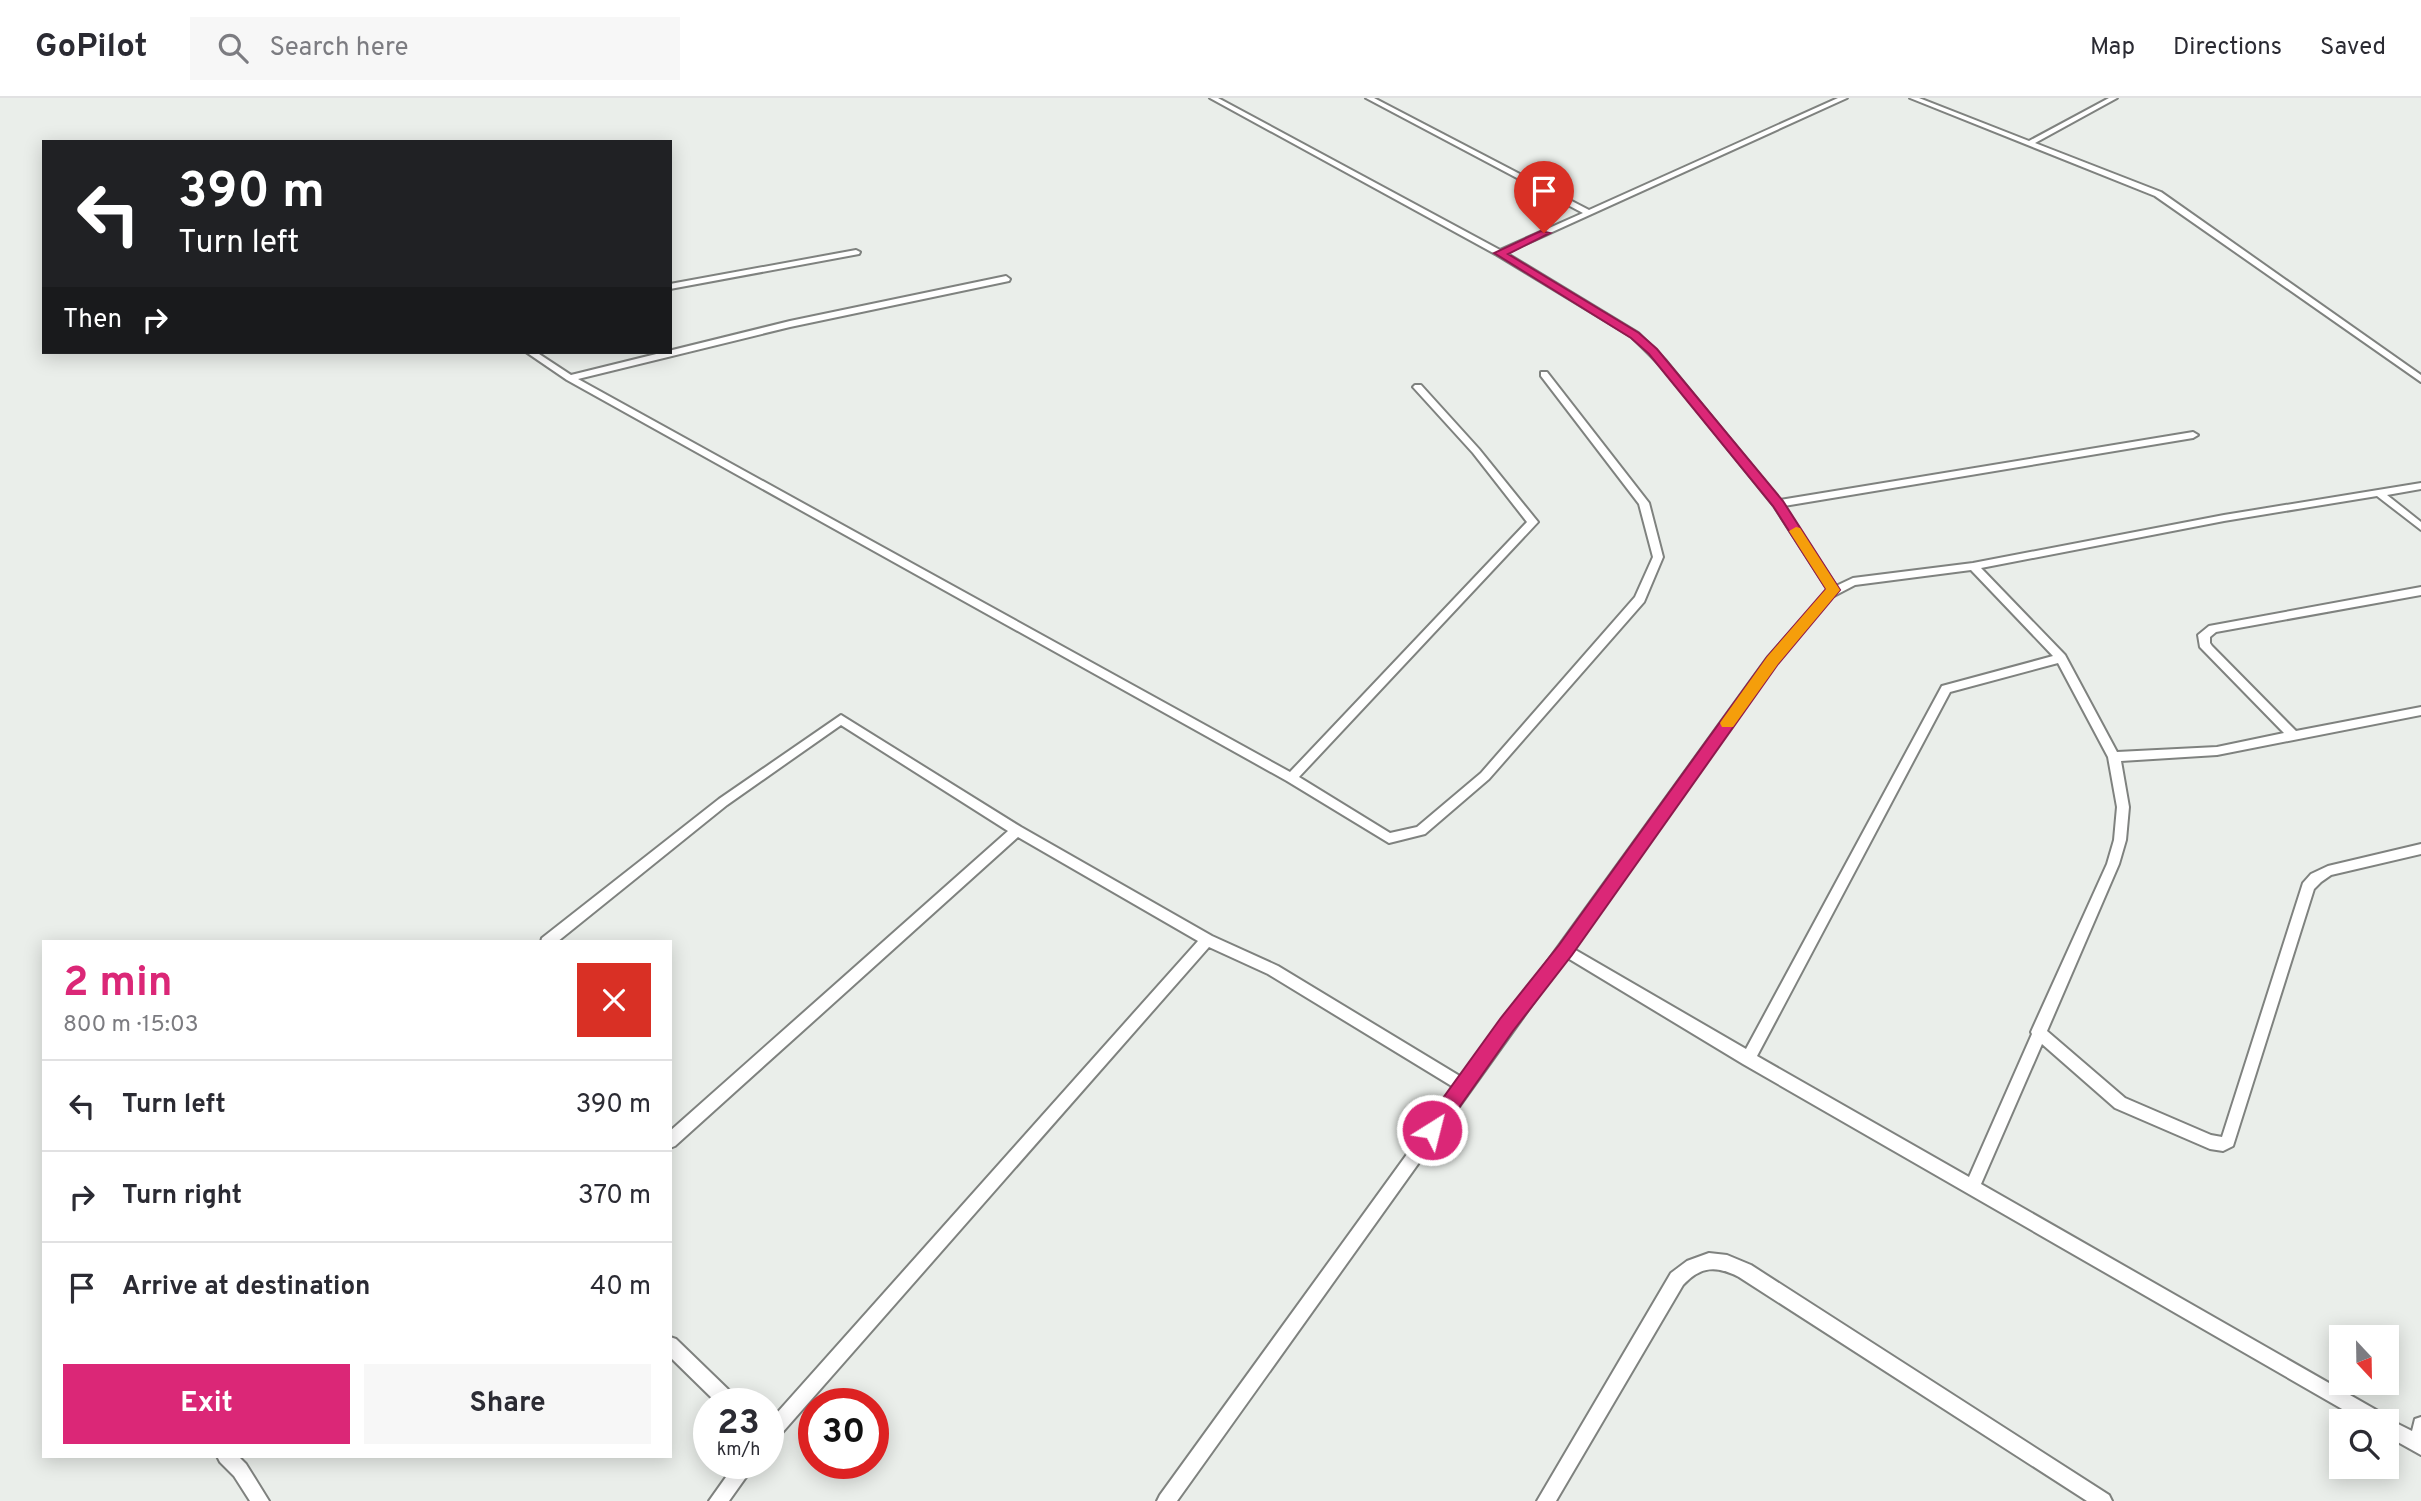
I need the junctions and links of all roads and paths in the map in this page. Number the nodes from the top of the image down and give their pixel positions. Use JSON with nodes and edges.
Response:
{"nodes":[{"id":1,"x":1213,"y":98,"type":"edge"},
{"id":2,"x":1369,"y":98,"type":"edge"},
{"id":3,"x":1844,"y":98,"type":"edge"},
{"id":4,"x":1913,"y":98,"type":"edge"},
{"id":5,"x":2114,"y":98,"type":"edge"},
{"id":6,"x":2028,"y":144,"type":"junction"},
{"id":7,"x":1589,"y":213,"type":"junction"},
{"id":8,"x":856,"y":252,"type":"dead end"},
{"id":9,"x":1500,"y":253,"type":"junction"},
{"id":10,"x":1006,"y":279,"type":"dead end"},
{"id":11,"x":672,"y":287,"type":"edge"},
{"id":12,"x":533,"y":354,"type":"edge"},
{"id":13,"x":670,"y":354,"type":"edge"},
{"id":14,"x":672,"y":354,"type":"edge"},
{"id":15,"x":1544,"y":374,"type":"dead end"},
{"id":16,"x":570,"y":379,"type":"junction"},
{"id":17,"x":2421,"y":379,"type":"edge"},
{"id":18,"x":1418,"y":387,"type":"dead end"},
{"id":19,"x":2193,"y":435,"type":"dead end"},
{"id":20,"x":2421,"y":486,"type":"edge"},
{"id":21,"x":2380,"y":494,"type":"junction"},
{"id":22,"x":1778,"y":503,"type":"junction"},
{"id":23,"x":2421,"y":527,"type":"edge"},
{"id":24,"x":1973,"y":566,"type":"junction"},
{"id":25,"x":1833,"y":590,"type":"junction"},
{"id":26,"x":2421,"y":591,"type":"edge"},
{"id":27,"x":2061,"y":658,"type":"junction"},
{"id":28,"x":2421,"y":711,"type":"edge"},
{"id":29,"x":2294,"y":736,"type":"junction"},
{"id":30,"x":2114,"y":757,"type":"junction"},
{"id":31,"x":1291,"y":778,"type":"junction"},
{"id":32,"x":1017,"y":830,"type":"junction"},
{"id":33,"x":2421,"y":849,"type":"edge"},
{"id":34,"x":550,"y":940,"type":"edge"},
{"id":35,"x":1207,"y":940,"type":"junction"},
{"id":36,"x":1565,"y":950,"type":"junction"},
{"id":37,"x":2038,"y":1032,"type":"junction"},
{"id":38,"x":1748,"y":1059,"type":"junction"},
{"id":39,"x":1464,"y":1086,"type":"junction"},
{"id":40,"x":672,"y":1139,"type":"edge"},
{"id":41,"x":1973,"y":1185,"type":"junction"},
{"id":42,"x":672,"y":1347,"type":"edge"},
{"id":43,"x":714,"y":1388,"type":"edge"},
{"id":44,"x":2358,"y":1409,"type":"edge"},
{"id":45,"x":784,"y":1418,"type":"edge"},
{"id":46,"x":2421,"y":1424,"type":"edge"},
{"id":47,"x":2399,"y":1433,"type":"edge"},
{"id":48,"x":2419,"y":1445,"type":"edge"},
{"id":49,"x":228,"y":1458,"type":"edge"},
{"id":50,"x":735,"y":1479,"type":"edge"},
{"id":51,"x":260,"y":1501,"type":"edge"},
{"id":52,"x":718,"y":1501,"type":"edge"},
{"id":53,"x":1166,"y":1501,"type":"edge"},
{"id":54,"x":1546,"y":1501,"type":"edge"},
{"id":55,"x":2103,"y":1501,"type":"edge"}],
"edges":[{"from":1,"to":9,"type":"street"},
{"from":2,"to":7,"type":"street"},
{"from":3,"to":7,"type":"street"},
{"from":4,"to":6,"type":"street"},
{"from":5,"to":6,"type":"street"},
{"from":6,"to":17,"type":"street"},
{"from":7,"to":9,"type":"street"},
{"from":8,"to":11,"type":"street"},
{"from":9,"to":22,"type":"street"},
{"from":10,"to":14,"type":"street"},
{"from":12,"to":16,"type":"street"},
{"from":13,"to":16,"type":"street"},
{"from":15,"to":31,"type":"street"},
{"from":16,"to":31,"type":"street"},
{"from":18,"to":31,"type":"street"},
{"from":19,"to":22,"type":"street"},
{"from":20,"to":21,"type":"street"},
{"from":21,"to":23,"type":"street"},
{"from":21,"to":24,"type":"street"},
{"from":22,"to":25,"type":"street"},
{"from":24,"to":25,"type":"street"},
{"from":24,"to":27,"type":"street"},
{"from":25,"to":36,"type":"street"},
{"from":26,"to":29,"type":"street"},
{"from":27,"to":30,"type":"street"},
{"from":27,"to":38,"type":"street"},
{"from":28,"to":29,"type":"street"},
{"from":29,"to":30,"type":"street"},
{"from":30,"to":37,"type":"street"},
{"from":32,"to":34,"type":"street"},
{"from":32,"to":35,"type":"street"},
{"from":32,"to":40,"type":"street"},
{"from":33,"to":37,"type":"street"},
{"from":35,"to":39,"type":"street"},
{"from":35,"to":45,"type":"street"},
{"from":36,"to":38,"type":"street"},
{"from":36,"to":39,"type":"street"},
{"from":37,"to":41,"type":"street"},
{"from":38,"to":41,"type":"street"},
{"from":39,"to":53,"type":"street"},
{"from":41,"to":44,"type":"street"},
{"from":42,"to":43,"type":"street"},
{"from":46,"to":48,"type":"street"},
{"from":47,"to":48,"type":"street"},
{"from":49,"to":51,"type":"street"},
{"from":50,"to":52,"type":"street"},
{"from":54,"to":55,"type":"street"}]}
